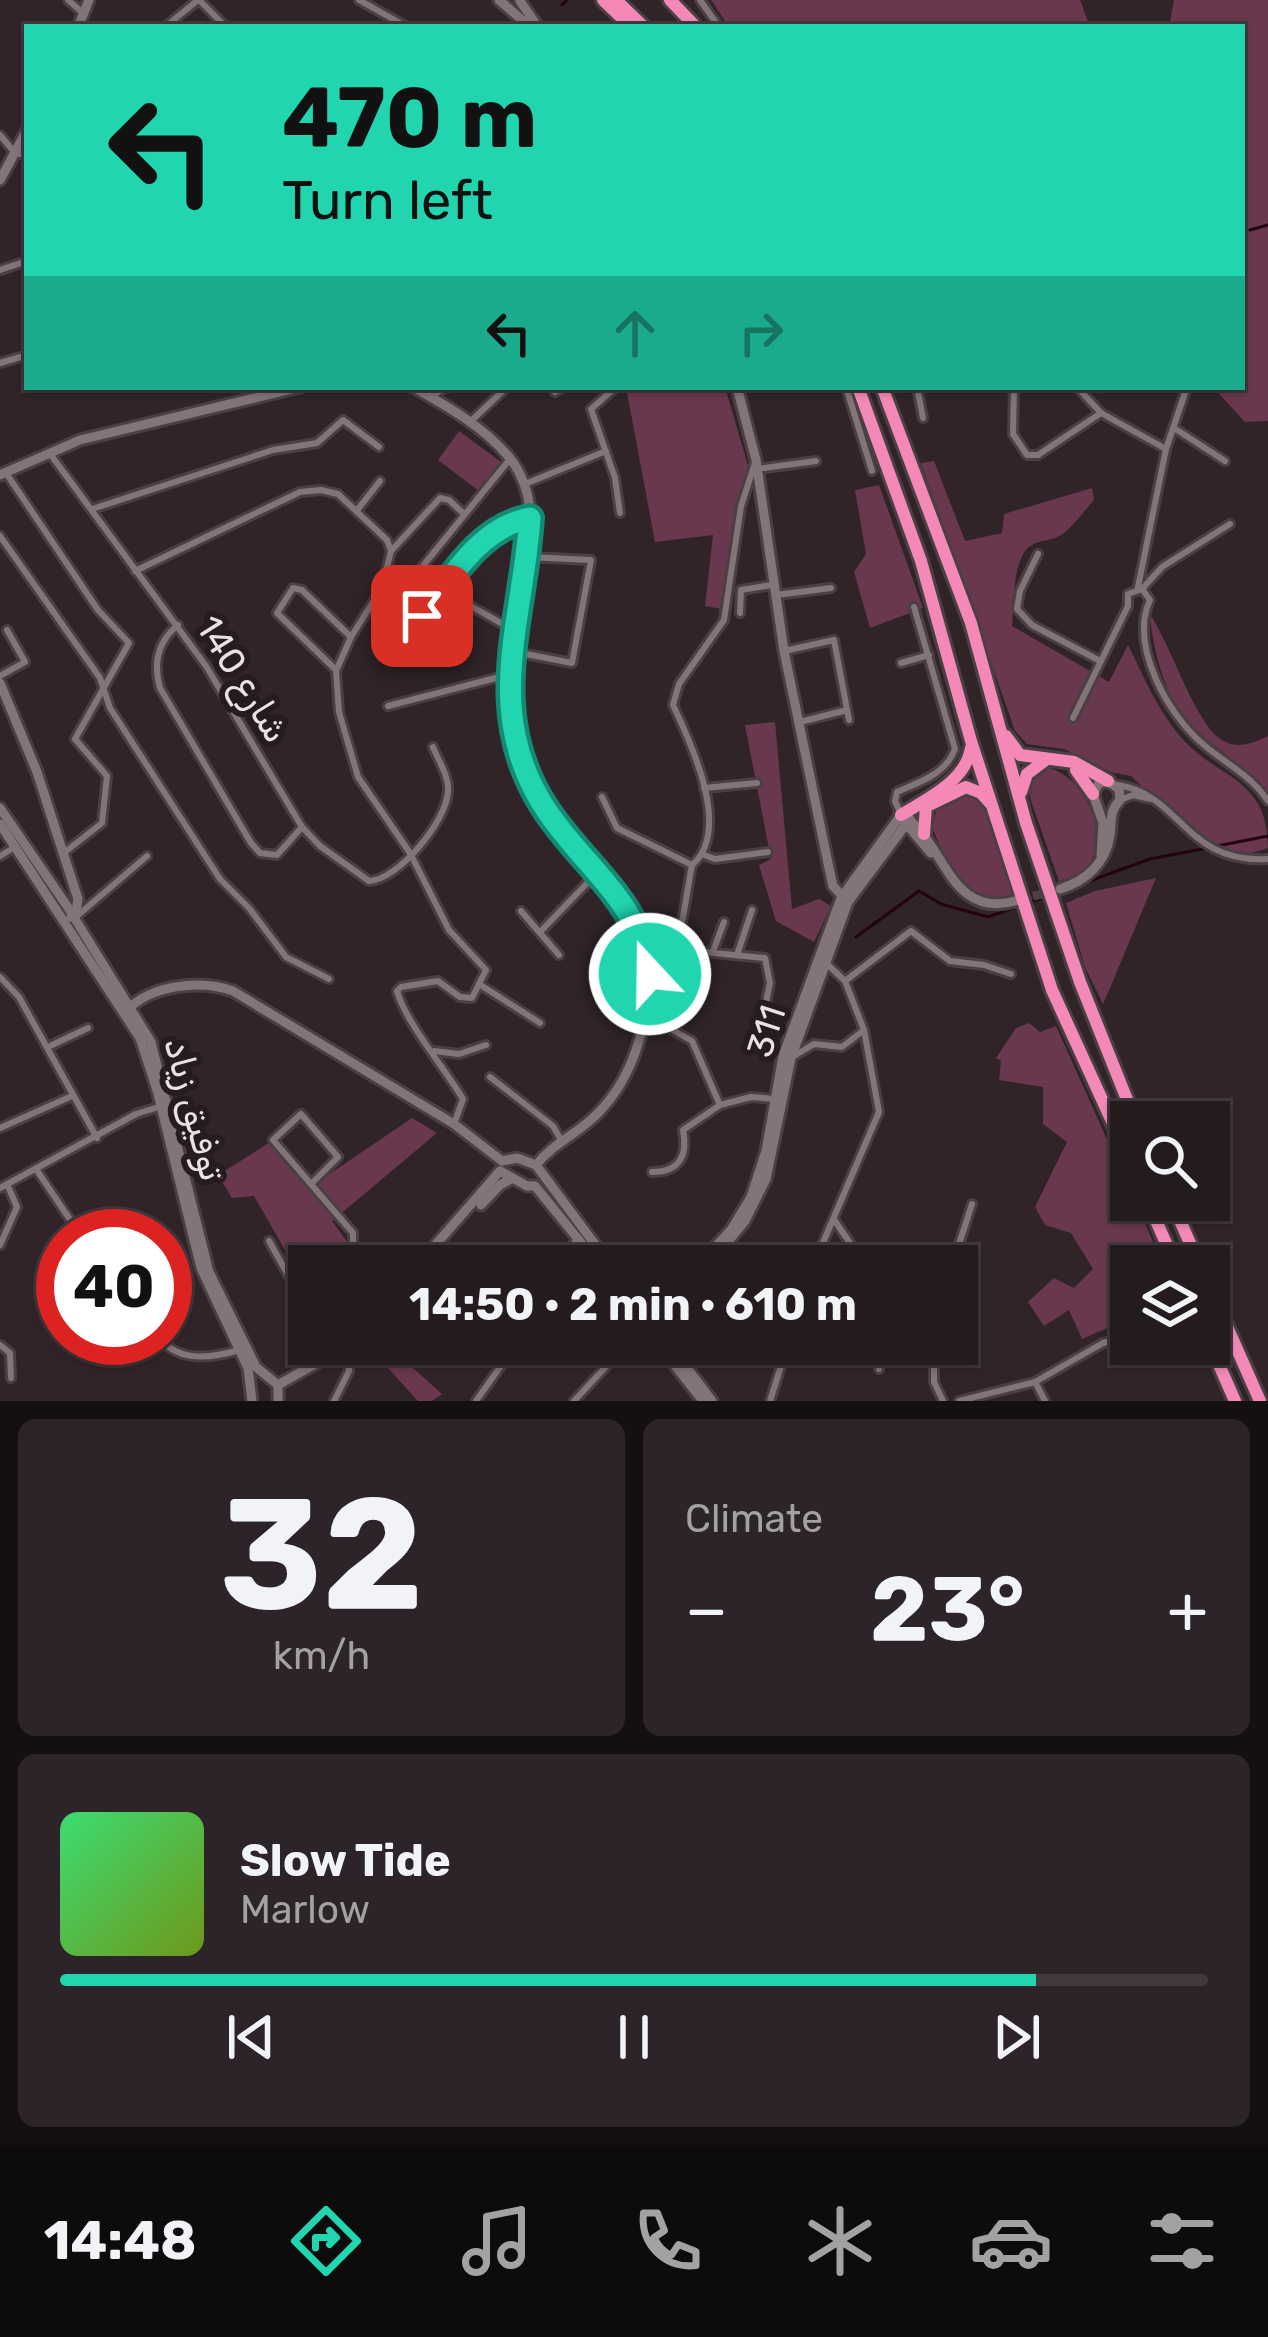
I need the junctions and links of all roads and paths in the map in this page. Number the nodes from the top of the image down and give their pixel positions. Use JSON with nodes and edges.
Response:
{"nodes":[{"id":1,"x":68,"y":0,"type":"edge"},
{"id":2,"x":89,"y":0,"type":"edge"},
{"id":3,"x":199,"y":0,"type":"edge"},
{"id":4,"x":359,"y":0,"type":"edge"},
{"id":5,"x":520,"y":0,"type":"edge"},
{"id":6,"x":670,"y":0,"type":"edge"},
{"id":7,"x":502,"y":2,"type":"edge"},
{"id":8,"x":611,"y":4,"type":"edge"},
{"id":9,"x":84,"y":13,"type":"junction"},
{"id":10,"x":79,"y":24,"type":"edge"},
{"id":11,"x":169,"y":24,"type":"edge"},
{"id":12,"x":223,"y":24,"type":"edge"},
{"id":13,"x":402,"y":24,"type":"edge"},
{"id":14,"x":530,"y":24,"type":"edge"},
{"id":15,"x":640,"y":24,"type":"edge"},
{"id":16,"x":694,"y":24,"type":"edge"},
{"id":17,"x":0,"y":135,"type":"edge"},
{"id":18,"x":21,"y":154,"type":"edge"},
{"id":19,"x":0,"y":180,"type":"edge"},
{"id":20,"x":287,"y":390,"type":"edge"},
{"id":21,"x":418,"y":390,"type":"edge"},
{"id":22,"x":441,"y":390,"type":"edge"},
{"id":23,"x":504,"y":390,"type":"edge"},
{"id":24,"x":558,"y":390,"type":"edge"},
{"id":25,"x":613,"y":390,"type":"edge"},
{"id":26,"x":738,"y":390,"type":"edge"},
{"id":27,"x":847,"y":390,"type":"edge"},
{"id":28,"x":859,"y":390,"type":"edge"},
{"id":29,"x":883,"y":390,"type":"edge"},
{"id":30,"x":917,"y":390,"type":"edge"},
{"id":31,"x":1014,"y":390,"type":"edge"},
{"id":32,"x":1080,"y":390,"type":"edge"},
{"id":33,"x":1186,"y":390,"type":"edge"},
{"id":34,"x":555,"y":392,"type":"dead end"},
{"id":35,"x":431,"y":397,"type":"junction"},
{"id":36,"x":1101,"y":413,"type":"junction"},
{"id":37,"x":922,"y":418,"type":"dead end"},
{"id":38,"x":470,"y":422,"type":"junction"},
{"id":39,"x":1174,"y":428,"type":"junction"},
{"id":40,"x":379,"y":446,"type":"dead end"},
{"id":41,"x":1166,"y":449,"type":"junction"},
{"id":42,"x":606,"y":451,"type":"junction"},
{"id":43,"x":50,"y":452,"type":"junction"},
{"id":44,"x":510,"y":459,"type":"junction"},
{"id":45,"x":816,"y":460,"type":"dead end"},
{"id":46,"x":1225,"y":461,"type":"dead end"},
{"id":47,"x":756,"y":465,"type":"junction"},
{"id":48,"x":872,"y":471,"type":"dead end"},
{"id":49,"x":3,"y":474,"type":"edge"},
{"id":50,"x":380,"y":482,"type":"dead end"},
{"id":51,"x":525,"y":484,"type":"junction"},
{"id":52,"x":92,"y":509,"type":"junction"},
{"id":53,"x":358,"y":509,"type":"junction"},
{"id":54,"x":620,"y":513,"type":"dead end"},
{"id":55,"x":464,"y":514,"type":"junction"},
{"id":56,"x":530,"y":518,"type":"junction"},
{"id":57,"x":1230,"y":524,"type":"dead end"},
{"id":58,"x":0,"y":536,"type":"edge"},
{"id":59,"x":391,"y":550,"type":"junction"},
{"id":60,"x":1038,"y":554,"type":"dead end"},
{"id":61,"x":528,"y":557,"type":"junction"},
{"id":62,"x":135,"y":572,"type":"junction"},
{"id":63,"x":382,"y":588,"type":"junction"},
{"id":64,"x":832,"y":588,"type":"dead end"},
{"id":65,"x":1140,"y":589,"type":"junction"},
{"id":66,"x":773,"y":590,"type":"junction"},
{"id":67,"x":1127,"y":606,"type":"junction"},
{"id":68,"x":914,"y":608,"type":"dead end"},
{"id":69,"x":1145,"y":610,"type":"junction"},
{"id":70,"x":740,"y":613,"type":"dead end"},
{"id":71,"x":178,"y":625,"type":"junction"},
{"id":72,"x":7,"y":630,"type":"dead end"},
{"id":73,"x":513,"y":630,"type":"junction"},
{"id":74,"x":351,"y":638,"type":"junction"},
{"id":75,"x":433,"y":648,"type":"dead end"},
{"id":76,"x":394,"y":650,"type":"dead end"},
{"id":77,"x":510,"y":651,"type":"junction"},
{"id":78,"x":784,"y":651,"type":"junction"},
{"id":79,"x":928,"y":655,"type":"junction"},
{"id":80,"x":1100,"y":661,"type":"junction"},
{"id":81,"x":901,"y":663,"type":"dead end"},
{"id":82,"x":336,"y":670,"type":"junction"},
{"id":83,"x":509,"y":675,"type":"junction"},
{"id":84,"x":0,"y":680,"type":"edge"},
{"id":85,"x":105,"y":692,"type":"junction"},
{"id":86,"x":388,"y":706,"type":"dead end"},
{"id":87,"x":847,"y":710,"type":"junction"},
{"id":88,"x":993,"y":715,"type":"junction"},
{"id":89,"x":1073,"y":718,"type":"dead end"},
{"id":90,"x":849,"y":720,"type":"dead end"},
{"id":91,"x":800,"y":722,"type":"junction"},
{"id":92,"x":971,"y":741,"type":"junction"},
{"id":93,"x":433,"y":746,"type":"dead end"},
{"id":94,"x":1051,"y":757,"type":"junction"},
{"id":95,"x":1066,"y":760,"type":"junction"},
{"id":96,"x":1111,"y":782,"type":"junction"},
{"id":97,"x":757,"y":783,"type":"dead end"},
{"id":98,"x":704,"y":788,"type":"junction"},
{"id":99,"x":602,"y":796,"type":"dead end"},
{"id":100,"x":1095,"y":799,"type":"junction"},
{"id":101,"x":1268,"y":801,"type":"edge"},
{"id":102,"x":1156,"y":802,"type":"junction"},
{"id":103,"x":1116,"y":803,"type":"junction"},
{"id":104,"x":926,"y":806,"type":"junction"},
{"id":105,"x":0,"y":808,"type":"edge"},
{"id":106,"x":994,"y":808,"type":"junction"},
{"id":107,"x":906,"y":820,"type":"junction"},
{"id":108,"x":1026,"y":823,"type":"junction"},
{"id":109,"x":0,"y":824,"type":"edge"},
{"id":110,"x":302,"y":827,"type":"junction"},
{"id":111,"x":923,"y":839,"type":"junction"},
{"id":112,"x":892,"y":841,"type":"junction"},
{"id":113,"x":15,"y":847,"type":"junction"},
{"id":114,"x":768,"y":852,"type":"dead end"},
{"id":115,"x":410,"y":853,"type":"junction"},
{"id":116,"x":704,"y":855,"type":"junction"},
{"id":117,"x":0,"y":856,"type":"edge"},
{"id":118,"x":61,"y":856,"type":"junction"},
{"id":119,"x":148,"y":856,"type":"dead end"},
{"id":120,"x":1101,"y":856,"type":"junction"},
{"id":121,"x":1268,"y":859,"type":"edge"},
{"id":122,"x":692,"y":866,"type":"junction"},
{"id":123,"x":598,"y":873,"type":"junction"},
{"id":124,"x":1060,"y":889,"type":"tunnel mouth"},
{"id":125,"x":845,"y":900,"type":"junction"},
{"id":126,"x":1015,"y":902,"type":"tunnel mouth"},
{"id":127,"x":752,"y":910,"type":"dead end"},
{"id":128,"x":521,"y":911,"type":"dead end"},
{"id":129,"x":68,"y":913,"type":"junction"},
{"id":130,"x":724,"y":922,"type":"dead end"},
{"id":131,"x":540,"y":932,"type":"junction"},
{"id":132,"x":674,"y":949,"type":"junction"},
{"id":133,"x":712,"y":951,"type":"junction"},
{"id":134,"x":737,"y":953,"type":"junction"},
{"id":135,"x":559,"y":955,"type":"dead end"},
{"id":136,"x":822,"y":962,"type":"junction"},
{"id":137,"x":1011,"y":974,"type":"dead end"},
{"id":138,"x":0,"y":977,"type":"edge"},
{"id":139,"x":329,"y":979,"type":"dead end"},
{"id":140,"x":845,"y":981,"type":"junction"},
{"id":141,"x":479,"y":984,"type":"junction"},
{"id":142,"x":646,"y":995,"type":"junction"},
{"id":143,"x":130,"y":1010,"type":"junction"},
{"id":144,"x":646,"y":1015,"type":"junction"},
{"id":145,"x":763,"y":1016,"type":"dead end"},
{"id":146,"x":540,"y":1023,"type":"dead end"},
{"id":147,"x":88,"y":1028,"type":"dead end"},
{"id":148,"x":864,"y":1030,"type":"junction"},
{"id":149,"x":486,"y":1045,"type":"dead end"},
{"id":150,"x":46,"y":1048,"type":"junction"},
{"id":151,"x":434,"y":1052,"type":"junction"},
{"id":152,"x":790,"y":1058,"type":"junction"},
{"id":153,"x":490,"y":1077,"type":"dead end"},
{"id":154,"x":72,"y":1096,"type":"junction"},
{"id":155,"x":775,"y":1099,"type":"junction"},
{"id":156,"x":1128,"y":1101,"type":"edge"},
{"id":157,"x":165,"y":1105,"type":"junction"},
{"id":158,"x":720,"y":1105,"type":"junction"},
{"id":159,"x":1110,"y":1118,"type":"edge"},
{"id":160,"x":454,"y":1124,"type":"junction"},
{"id":161,"x":0,"y":1128,"type":"edge"},
{"id":162,"x":98,"y":1138,"type":"junction"},
{"id":163,"x":561,"y":1140,"type":"junction"},
{"id":164,"x":501,"y":1166,"type":"junction"},
{"id":165,"x":36,"y":1169,"type":"junction"},
{"id":166,"x":652,"y":1172,"type":"dead end"},
{"id":167,"x":538,"y":1176,"type":"junction"},
{"id":168,"x":511,"y":1179,"type":"junction"},
{"id":169,"x":313,"y":1182,"type":"junction"},
{"id":170,"x":4,"y":1186,"type":"edge"},
{"id":171,"x":972,"y":1204,"type":"dead end"},
{"id":172,"x":63,"y":1209,"type":"edge"},
{"id":173,"x":834,"y":1220,"type":"junction"},
{"id":174,"x":578,"y":1239,"type":"junction"},
{"id":175,"x":268,"y":1241,"type":"dead end"},
{"id":176,"x":0,"y":1245,"type":"edge"},
{"id":177,"x":353,"y":1245,"type":"edge"},
{"id":178,"x":438,"y":1245,"type":"edge"},
{"id":179,"x":441,"y":1245,"type":"edge"},
{"id":180,"x":574,"y":1245,"type":"edge"},
{"id":181,"x":583,"y":1245,"type":"edge"},
{"id":182,"x":594,"y":1245,"type":"edge"},
{"id":183,"x":716,"y":1245,"type":"edge"},
{"id":184,"x":723,"y":1245,"type":"edge"},
{"id":185,"x":823,"y":1245,"type":"edge"},
{"id":186,"x":851,"y":1245,"type":"edge"},
{"id":187,"x":959,"y":1245,"type":"edge"},
{"id":188,"x":288,"y":1276,"type":"edge"},
{"id":189,"x":1230,"y":1333,"type":"edge"},
{"id":190,"x":1110,"y":1340,"type":"edge"},
{"id":191,"x":0,"y":1345,"type":"edge"},
{"id":192,"x":240,"y":1350,"type":"junction"},
{"id":193,"x":192,"y":1355,"type":"edge"},
{"id":194,"x":300,"y":1365,"type":"edge"},
{"id":195,"x":308,"y":1365,"type":"edge"},
{"id":196,"x":349,"y":1365,"type":"edge"},
{"id":197,"x":502,"y":1365,"type":"edge"},
{"id":198,"x":608,"y":1365,"type":"edge"},
{"id":199,"x":676,"y":1365,"type":"edge"},
{"id":200,"x":683,"y":1365,"type":"edge"},
{"id":201,"x":781,"y":1365,"type":"edge"},
{"id":202,"x":879,"y":1365,"type":"edge"},
{"id":203,"x":934,"y":1365,"type":"edge"},
{"id":204,"x":1219,"y":1365,"type":"edge"},
{"id":205,"x":879,"y":1369,"type":"dead end"},
{"id":206,"x":11,"y":1378,"type":"dead end"},
{"id":207,"x":274,"y":1382,"type":"junction"},
{"id":208,"x":1035,"y":1382,"type":"junction"},
{"id":209,"x":250,"y":1395,"type":"edge"},
{"id":210,"x":576,"y":1400,"type":"edge"},
{"id":211,"x":278,"y":1401,"type":"edge"},
{"id":212,"x":334,"y":1401,"type":"edge"},
{"id":213,"x":476,"y":1401,"type":"edge"},
{"id":214,"x":708,"y":1401,"type":"edge"},
{"id":215,"x":770,"y":1401,"type":"edge"},
{"id":216,"x":943,"y":1401,"type":"edge"},
{"id":217,"x":959,"y":1401,"type":"edge"},
{"id":218,"x":1045,"y":1401,"type":"edge"},
{"id":219,"x":1234,"y":1401,"type":"edge"},
{"id":220,"x":1260,"y":1401,"type":"edge"}],
"edges":[{"from":1,"to":9,"type":"street"},
{"from":2,"to":9,"type":"street"},
{"from":3,"to":11,"type":"street"},
{"from":3,"to":12,"type":"street"},
{"from":4,"to":13,"type":"street"},
{"from":5,"to":7,"type":"street"},
{"from":6,"to":16,"type":"highway"},
{"from":7,"to":14,"type":"street"},
{"from":8,"to":15,"type":"highway"},
{"from":9,"to":10,"type":"street"},
{"from":17,"to":18,"type":"street"},
{"from":18,"to":19,"type":"street"},
{"from":20,"to":43,"type":"street"},
{"from":21,"to":35,"type":"street"},
{"from":22,"to":35,"type":"street"},
{"from":23,"to":38,"type":"street"},
{"from":24,"to":34,"type":"street"},
{"from":25,"to":42,"type":"street"},
{"from":26,"to":47,"type":"street"},
{"from":27,"to":48,"type":"street"},
{"from":28,"to":92,"type":"highway"},
{"from":29,"to":88,"type":"highway"},
{"from":30,"to":37,"type":"street"},
{"from":31,"to":36,"type":"street"},
{"from":32,"to":36,"type":"street"},
{"from":33,"to":39,"type":"street"},
{"from":35,"to":38,"type":"street"},
{"from":36,"to":41,"type":"street"},
{"from":38,"to":44,"type":"street"},
{"from":39,"to":41,"type":"street"},
{"from":39,"to":46,"type":"street"},
{"from":40,"to":52,"type":"street"},
{"from":41,"to":65,"type":"street"},
{"from":42,"to":51,"type":"street"},
{"from":42,"to":54,"type":"street"},
{"from":43,"to":49,"type":"street"},
{"from":43,"to":52,"type":"street","name":"شارع 140"},
{"from":44,"to":51,"type":"street"},
{"from":44,"to":55,"type":"street"},
{"from":45,"to":47,"type":"street"},
{"from":47,"to":66,"type":"street"},
{"from":47,"to":98,"type":"street"},
{"from":49,"to":85,"type":"street"},
{"from":50,"to":53,"type":"street"},
{"from":51,"to":56,"type":"street"},
{"from":52,"to":62,"type":"street","name":"شارع 140"},
{"from":53,"to":59,"type":"street"},
{"from":53,"to":62,"type":"street"},
{"from":55,"to":59,"type":"street"},
{"from":55,"to":63,"type":"street"},
{"from":56,"to":61,"type":"street"},
{"from":56,"to":76,"type":"street"},
{"from":57,"to":65,"type":"street"},
{"from":58,"to":85,"type":"street"},
{"from":59,"to":63,"type":"street"},
{"from":60,"to":80,"type":"street"},
{"from":61,"to":73,"type":"street"},
{"from":61,"to":77,"type":"street"},
{"from":62,"to":71,"type":"street","name":"شارع 140"},
{"from":63,"to":74,"type":"street"},
{"from":64,"to":66,"type":"street"},
{"from":65,"to":67,"type":"street"},
{"from":65,"to":69,"type":"street"},
{"from":66,"to":70,"type":"street"},
{"from":66,"to":78,"type":"street"},
{"from":67,"to":69,"type":"street"},
{"from":67,"to":80,"type":"street"},
{"from":68,"to":79,"type":"street"},
{"from":69,"to":101,"type":"street"},
{"from":71,"to":110,"type":"street","name":"شارع 140"},
{"from":71,"to":110,"type":"street"},
{"from":72,"to":84,"type":"street"},
{"from":73,"to":75,"type":"street"},
{"from":73,"to":77,"type":"street"},
{"from":74,"to":82,"type":"street"},
{"from":74,"to":82,"type":"street"},
{"from":77,"to":83,"type":"street"},
{"from":78,"to":87,"type":"street"},
{"from":78,"to":91,"type":"street"},
{"from":79,"to":81,"type":"street"},
{"from":79,"to":107,"type":"street"},
{"from":80,"to":89,"type":"street"},
{"from":82,"to":115,"type":"street"},
{"from":83,"to":86,"type":"street"},
{"from":83,"to":123,"type":"street"},
{"from":84,"to":118,"type":"street"},
{"from":85,"to":118,"type":"street"},
{"from":85,"to":139,"type":"street"},
{"from":87,"to":90,"type":"street"},
{"from":87,"to":91,"type":"street"},
{"from":88,"to":94,"type":"highway"},
{"from":88,"to":108,"type":"highway"},
{"from":91,"to":125,"type":"street"},
{"from":92,"to":106,"type":"highway"},
{"from":92,"to":107,"type":"highway"},
{"from":93,"to":115,"type":"street"},
{"from":94,"to":95,"type":"highway"},
{"from":94,"to":108,"type":"highway"},
{"from":95,"to":96,"type":"highway"},
{"from":95,"to":100,"type":"highway"},
{"from":96,"to":100,"type":"street"},
{"from":96,"to":102,"type":"street"},
{"from":96,"to":103,"type":"street"},
{"from":97,"to":98,"type":"street"},
{"from":98,"to":116,"type":"street"},
{"from":99,"to":122,"type":"street"},
{"from":100,"to":103,"type":"street"},
{"from":100,"to":120,"type":"street"},
{"from":102,"to":103,"type":"street"},
{"from":102,"to":121,"type":"street"},
{"from":103,"to":120,"type":"street"},
{"from":104,"to":106,"type":"highway"},
{"from":104,"to":107,"type":"highway"},
{"from":104,"to":111,"type":"highway"},
{"from":105,"to":129,"type":"street","name":"توفيق زياد"},
{"from":106,"to":159,"type":"highway"},
{"from":107,"to":111,"type":"street"},
{"from":107,"to":112,"type":"street","name":"311"},
{"from":107,"to":125,"type":"street","name":"311"},
{"from":108,"to":156,"type":"highway"},
{"from":109,"to":113,"type":"street","name":"توفيق زياد"},
{"from":110,"to":115,"type":"street","name":"شارع 140"},
{"from":111,"to":112,"type":"street"},
{"from":111,"to":126,"type":"street"},
{"from":112,"to":125,"type":"street","name":"311"},
{"from":113,"to":117,"type":"street"},
{"from":113,"to":129,"type":"street","name":"توفيق زياد"},
{"from":114,"to":116,"type":"street"},
{"from":115,"to":141,"type":"street"},
{"from":116,"to":122,"type":"street"},
{"from":118,"to":129,"type":"street"},
{"from":119,"to":129,"type":"street"},
{"from":120,"to":124,"type":"street"},
{"from":122,"to":132,"type":"street"},
{"from":123,"to":131,"type":"street"},
{"from":123,"to":142,"type":"street"},
{"from":125,"to":136,"type":"street","name":"311"},
{"from":127,"to":134,"type":"street"},
{"from":128,"to":131,"type":"street"},
{"from":129,"to":143,"type":"street","name":"توفيق زياد"},
{"from":130,"to":133,"type":"street"},
{"from":131,"to":135,"type":"street"},
{"from":132,"to":133,"type":"street"},
{"from":132,"to":142,"type":"street"},
{"from":133,"to":134,"type":"street"},
{"from":134,"to":145,"type":"street"},
{"from":136,"to":140,"type":"street"},
{"from":136,"to":152,"type":"street","name":"311"},
{"from":136,"to":155,"type":"street","name":"311"},
{"from":137,"to":140,"type":"street"},
{"from":138,"to":150,"type":"street"},
{"from":140,"to":148,"type":"street"},
{"from":141,"to":146,"type":"street"},
{"from":141,"to":151,"type":"street"},
{"from":142,"to":144,"type":"street"},
{"from":143,"to":157,"type":"street","name":"توفيق زياد"},
{"from":143,"to":160,"type":"street"},
{"from":144,"to":158,"type":"street"},
{"from":144,"to":163,"type":"street"},
{"from":147,"to":150,"type":"street"},
{"from":148,"to":152,"type":"street"},
{"from":148,"to":173,"type":"street"},
{"from":149,"to":151,"type":"street"},
{"from":150,"to":154,"type":"street"},
{"from":151,"to":160,"type":"street"},
{"from":152,"to":184,"type":"street","name":"311"},
{"from":153,"to":163,"type":"street"},
{"from":154,"to":161,"type":"street"},
{"from":154,"to":162,"type":"street"},
{"from":155,"to":158,"type":"street"},
{"from":155,"to":183,"type":"street","name":"311"},
{"from":157,"to":162,"type":"street"},
{"from":157,"to":192,"type":"street","name":"توفيق زياد"},
{"from":157,"to":207,"type":"street","name":"توفيق زياد"},
{"from":158,"to":166,"type":"street"},
{"from":160,"to":164,"type":"street"},
{"from":162,"to":165,"type":"street"},
{"from":163,"to":167,"type":"street"},
{"from":164,"to":167,"type":"street"},
{"from":164,"to":168,"type":"street"},
{"from":164,"to":178,"type":"street"},
{"from":165,"to":170,"type":"street"},
{"from":165,"to":172,"type":"street"},
{"from":167,"to":168,"type":"street"},
{"from":167,"to":174,"type":"street"},
{"from":167,"to":182,"type":"street"},
{"from":168,"to":179,"type":"street"},
{"from":169,"to":169,"type":"street"},
{"from":169,"to":177,"type":"street"},
{"from":170,"to":176,"type":"street"},
{"from":171,"to":187,"type":"street"},
{"from":173,"to":185,"type":"street"},
{"from":173,"to":186,"type":"street"},
{"from":174,"to":180,"type":"street"},
{"from":174,"to":181,"type":"street"},
{"from":175,"to":188,"type":"street"},
{"from":189,"to":220,"type":"highway"},
{"from":190,"to":208,"type":"street"},
{"from":191,"to":206,"type":"street"},
{"from":192,"to":193,"type":"street"},
{"from":192,"to":209,"type":"street","name":"توفيق زياد"},
{"from":194,"to":207,"type":"street"},
{"from":195,"to":207,"type":"street"},
{"from":196,"to":212,"type":"street"},
{"from":197,"to":213,"type":"street"},
{"from":198,"to":210,"type":"street"},
{"from":199,"to":214,"type":"street"},
{"from":200,"to":214,"type":"street"},
{"from":201,"to":215,"type":"street"},
{"from":202,"to":205,"type":"street"},
{"from":203,"to":216,"type":"street"},
{"from":204,"to":219,"type":"highway"},
{"from":207,"to":209,"type":"street"},
{"from":207,"to":211,"type":"street"},
{"from":208,"to":217,"type":"street"},
{"from":208,"to":218,"type":"street"}]}
